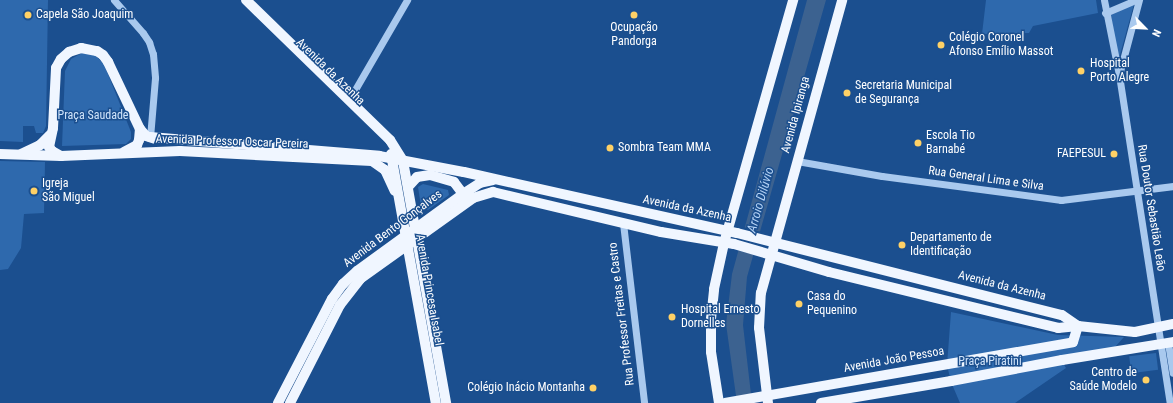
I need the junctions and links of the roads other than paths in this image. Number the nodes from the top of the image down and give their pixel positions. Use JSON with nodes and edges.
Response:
{"nodes":[{"id":1,"x":114,"y":0,"type":"edge"},
{"id":2,"x":237,"y":0,"type":"edge"},
{"id":3,"x":246,"y":0,"type":"edge"},
{"id":4,"x":407,"y":0,"type":"edge"},
{"id":5,"x":793,"y":0,"type":"edge"},
{"id":6,"x":842,"y":0,"type":"edge"},
{"id":7,"x":1104,"y":0,"type":"edge"},
{"id":8,"x":1134,"y":0,"type":"edge"},
{"id":9,"x":1139,"y":0,"type":"edge"},
{"id":10,"x":1106,"y":13,"type":"junction"},
{"id":11,"x":1119,"y":75,"type":"junction"},
{"id":12,"x":350,"y":100,"type":"junction"},
{"id":13,"x":140,"y":129,"type":"junction"},
{"id":14,"x":50,"y":135,"type":"junction"},
{"id":15,"x":150,"y":137,"type":"junction"},
{"id":16,"x":180,"y":151,"type":"junction"},
{"id":17,"x":0,"y":154,"type":"edge"},
{"id":18,"x":19,"y":154,"type":"junction"},
{"id":19,"x":116,"y":154,"type":"junction"},
{"id":20,"x":61,"y":156,"type":"junction"},
{"id":21,"x":398,"y":160,"type":"junction"},
{"id":22,"x":797,"y":161,"type":"junction"},
{"id":23,"x":495,"y":179,"type":"junction"},
{"id":24,"x":1173,"y":186,"type":"edge"},
{"id":25,"x":408,"y":187,"type":"junction"},
{"id":26,"x":1137,"y":190,"type":"junction"},
{"id":27,"x":493,"y":192,"type":"joint"},
{"id":28,"x":463,"y":194,"type":"junction"},
{"id":29,"x":400,"y":200,"type":"junction"},
{"id":30,"x":623,"y":223,"type":"junction"},
{"id":31,"x":732,"y":232,"type":"junction"},
{"id":32,"x":416,"y":234,"type":"junction"},
{"id":33,"x":406,"y":241,"type":"junction"},
{"id":34,"x":770,"y":241,"type":"junction"},
{"id":35,"x":724,"y":243,"type":"junction"},
{"id":36,"x":767,"y":253,"type":"junction"},
{"id":37,"x":1173,"y":324,"type":"edge"},
{"id":38,"x":1078,"y":326,"type":"junction"},
{"id":39,"x":1159,"y":327,"type":"junction"},
{"id":40,"x":1167,"y":343,"type":"edge"},
{"id":41,"x":1173,"y":373,"type":"edge"},
{"id":42,"x":767,"y":399,"type":"edge"},
{"id":43,"x":1171,"y":401,"type":"edge"},
{"id":44,"x":292,"y":402,"type":"edge"},
{"id":45,"x":728,"y":402,"type":"edge"},
{"id":46,"x":278,"y":403,"type":"edge"},
{"id":47,"x":436,"y":403,"type":"edge"},
{"id":48,"x":446,"y":403,"type":"edge"},
{"id":49,"x":644,"y":403,"type":"edge"},
{"id":50,"x":719,"y":403,"type":"edge"},
{"id":51,"x":822,"y":403,"type":"edge"}],
"edges":[{"from":1,"to":15,"type":"street"},
{"from":2,"to":21,"type":"main road","name":"Avenida da Azenha"},
{"from":3,"to":12,"type":"main road","name":"Avenida da Azenha"},
{"from":4,"to":12,"type":"street"},
{"from":5,"to":31,"type":"main road"},
{"from":6,"to":22,"type":"main road","name":"Avenida Ipiranga"},
{"from":7,"to":10,"type":"street","name":"Rua Doutor Sebastião Leão"},
{"from":8,"to":10,"type":"street"},
{"from":9,"to":11,"type":"street","name":"Rua Doutor Sebastião Leão"},
{"from":10,"to":11,"type":"street","name":"Rua Doutor Sebastião Leão"},
{"from":11,"to":26,"type":"street","name":"Rua Doutor Sebastião Leão"},
{"from":12,"to":21,"type":"main road","name":"Avenida da Azenha"},
{"from":13,"to":14,"type":"main road"},
{"from":13,"to":15,"type":"main road"},
{"from":13,"to":19,"type":"main road"},
{"from":14,"to":18,"type":"main road","name":"Avenida Professor Oscar Pereira"},
{"from":14,"to":20,"type":"main road"},
{"from":15,"to":16,"type":"main road"},
{"from":15,"to":21,"type":"main road","name":"Avenida Professor Oscar Pereira"},
{"from":16,"to":19,"type":"main road","name":"Avenida Professor Oscar Pereira"},
{"from":16,"to":29,"type":"main road","name":"Avenida Professor Oscar Pereira"},
{"from":17,"to":18,"type":"main road","name":"Avenida Professor Oscar Pereira"},
{"from":18,"to":20,"type":"main road","name":"Avenida Professor Oscar Pereira"},
{"from":19,"to":20,"type":"main road","name":"Avenida Professor Oscar Pereira"},
{"from":21,"to":23,"type":"main road","name":"Avenida da Azenha"},
{"from":21,"to":25,"type":"main road","name":"Avenida Princesa Isabel"},
{"from":21,"to":29,"type":"main road","name":"Avenida Princesa Isabel"},
{"from":22,"to":26,"type":"street","name":"Rua General Lima e Silva"},
{"from":22,"to":34,"type":"main road","name":"Avenida Ipiranga"},
{"from":23,"to":28,"type":"main road","name":"Avenida Bento Gonçalves"},
{"from":23,"to":31,"type":"main road","name":"Avenida da Azenha"},
{"from":24,"to":26,"type":"street","name":"Rua General Lima e Silva"},
{"from":25,"to":28,"type":"main road"},
{"from":25,"to":32,"type":"main road","name":"Avenida Princesa Isabel"},
{"from":26,"to":39,"type":"street","name":"Rua Doutor Sebastião Leão"},
{"from":27,"to":30,"type":"main road","name":"Avenida da Azenha"},
{"from":27,"to":32,"type":"main road","name":"Avenida Bento Gonçalves"},
{"from":28,"to":32,"type":"main road","name":"Avenida Bento Gonçalves"},
{"from":29,"to":33,"type":"main road","name":"Avenida Princesa Isabel"},
{"from":30,"to":35,"type":"main road","name":"Avenida da Azenha"},
{"from":30,"to":49,"type":"street","name":"Rua Professor Freitas e Castro"},
{"from":31,"to":34,"type":"main road","name":"Avenida da Azenha"},
{"from":31,"to":35,"type":"main road"},
{"from":32,"to":33,"type":"main road","name":"Avenida Bento Gonçalves"},
{"from":32,"to":48,"type":"main road","name":"Avenida Princesa Isabel"},
{"from":33,"to":44,"type":"main road","name":"Avenida Bento Gonçalves"},
{"from":33,"to":46,"type":"main road","name":"Avenida Bento Gonçalves"},
{"from":33,"to":47,"type":"main road","name":"Avenida Princesa Isabel"},
{"from":34,"to":36,"type":"main road","name":"Avenida Ipiranga"},
{"from":34,"to":38,"type":"main road","name":"Avenida da Azenha"},
{"from":35,"to":36,"type":"main road","name":"Avenida da Azenha"},
{"from":35,"to":50,"type":"main road"},
{"from":36,"to":38,"type":"main road","name":"Avenida da Azenha"},
{"from":36,"to":42,"type":"main road","name":"Avenida Ipiranga"},
{"from":37,"to":39,"type":"main road"},
{"from":38,"to":39,"type":"main road","name":"Avenida da Azenha"},
{"from":38,"to":42,"type":"main road","name":"Avenida João Pessoa"},
{"from":39,"to":40,"type":"street","name":"Rua Doutor Sebastião Leão"},
{"from":40,"to":41,"type":"street"},
{"from":40,"to":43,"type":"street"},
{"from":40,"to":51,"type":"main road"},
{"from":42,"to":45,"type":"main road","name":"Avenida João Pessoa"}]}
